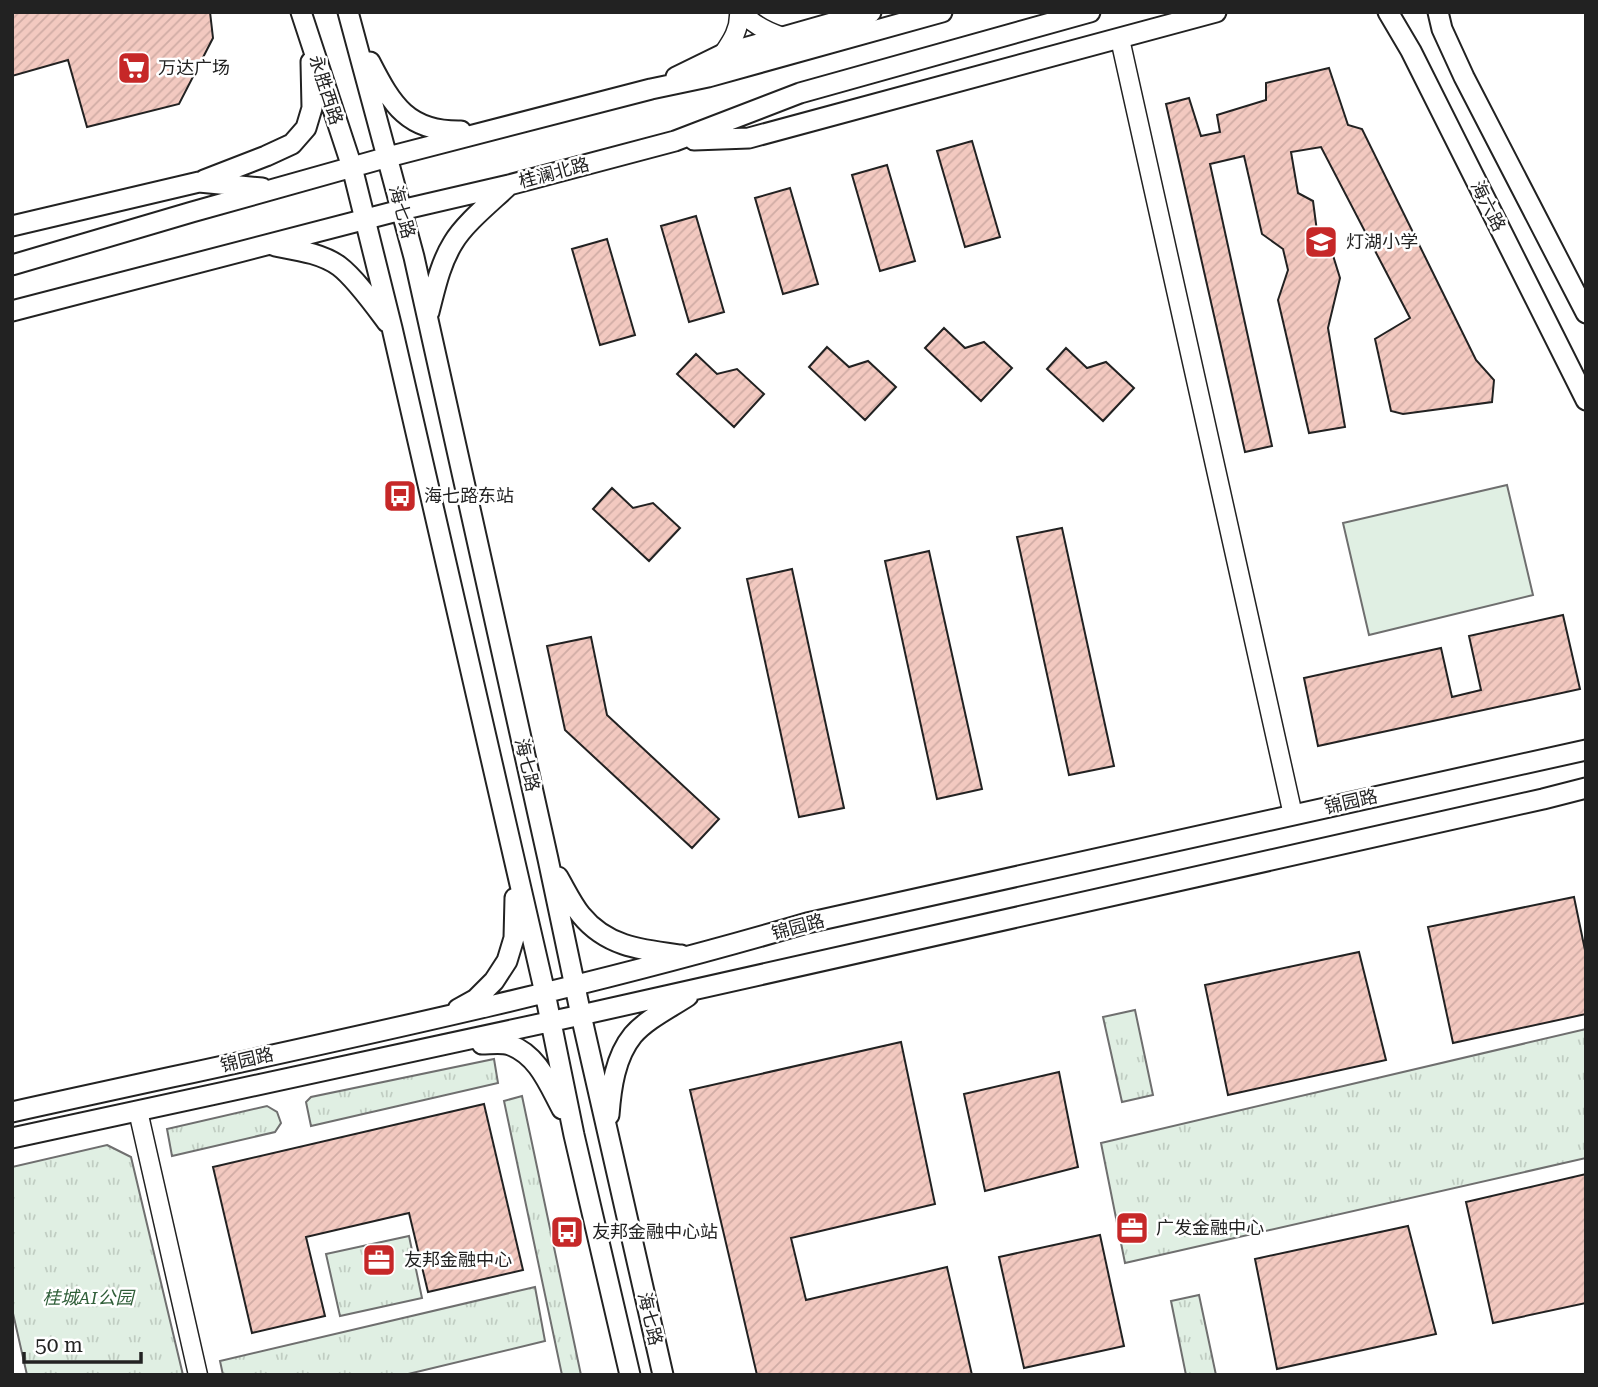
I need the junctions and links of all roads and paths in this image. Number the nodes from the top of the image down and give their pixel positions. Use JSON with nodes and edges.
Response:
{"nodes":[{"id":1,"x":301,"y":12,"type":"edge"},
{"id":2,"x":741,"y":12,"type":"edge"},
{"id":3,"x":871,"y":12,"type":"edge"},
{"id":4,"x":942,"y":12,"type":"edge"},
{"id":5,"x":1090,"y":12,"type":"edge"},
{"id":6,"x":1216,"y":12,"type":"edge"},
{"id":7,"x":1388,"y":12,"type":"edge"},
{"id":8,"x":1438,"y":12,"type":"edge"},
{"id":9,"x":350,"y":22,"type":"edge"},
{"id":10,"x":783,"y":37,"type":"junction"},
{"id":11,"x":1120,"y":39,"type":"junction"},
{"id":12,"x":310,"y":43,"type":"junction"},
{"id":13,"x":723,"y":54,"type":"junction"},
{"id":14,"x":651,"y":89,"type":"junction"},
{"id":15,"x":487,"y":130,"type":"junction"},
{"id":16,"x":675,"y":141,"type":"junction"},
{"id":17,"x":388,"y":157,"type":"junction"},
{"id":18,"x":352,"y":167,"type":"junction"},
{"id":19,"x":199,"y":182,"type":"junction"},
{"id":20,"x":509,"y":185,"type":"junction"},
{"id":21,"x":274,"y":189,"type":"junction"},
{"id":22,"x":401,"y":210,"type":"junction"},
{"id":23,"x":365,"y":220,"type":"junction"},
{"id":24,"x":12,"y":226,"type":"edge"},
{"id":25,"x":271,"y":245,"type":"junction"},
{"id":26,"x":12,"y":265,"type":"edge"},
{"id":27,"x":12,"y":311,"type":"edge"},
{"id":28,"x":1586,"y":313,"type":"edge"},
{"id":29,"x":428,"y":317,"type":"junction"},
{"id":30,"x":392,"y":328,"type":"junction"},
{"id":31,"x":1586,"y":400,"type":"edge"},
{"id":32,"x":1586,"y":750,"type":"edge"},
{"id":33,"x":1586,"y":788,"type":"edge"},
{"id":34,"x":1293,"y":815,"type":"junction"},
{"id":35,"x":548,"y":859,"type":"junction"},
{"id":36,"x":515,"y":865,"type":"junction"},
{"id":37,"x":692,"y":956,"type":"junction"},
{"id":38,"x":575,"y":986,"type":"junction"},
{"id":39,"x":700,"y":988,"type":"junction"},
{"id":40,"x":545,"y":993,"type":"junction"},
{"id":41,"x":581,"y":1015,"type":"junction"},
{"id":42,"x":442,"y":1017,"type":"junction"},
{"id":43,"x":550,"y":1021,"type":"junction"},
{"id":44,"x":449,"y":1044,"type":"junction"},
{"id":45,"x":138,"y":1111,"type":"junction"},
{"id":46,"x":12,"y":1112,"type":"edge"},
{"id":47,"x":607,"y":1130,"type":"junction"},
{"id":48,"x":574,"y":1135,"type":"junction"},
{"id":49,"x":12,"y":1138,"type":"edge"},
{"id":50,"x":198,"y":1375,"type":"edge"},
{"id":51,"x":630,"y":1375,"type":"edge"},
{"id":52,"x":663,"y":1375,"type":"edge"}],
"edges":[{"from":1,"to":12,"type":"main road","name":"永胜西路"},
{"from":2,"to":10,"type":"street"},
{"from":2,"to":13,"type":"street"},
{"from":3,"to":10,"type":"main road"},
{"from":4,"to":14,"type":"main road"},
{"from":5,"to":16,"type":"main road","name":"桂澜北路"},
{"from":6,"to":11,"type":"main road"},
{"from":7,"to":31,"type":"main road","name":"海六路"},
{"from":8,"to":28,"type":"main road"},
{"from":9,"to":15,"type":"main road"},
{"from":9,"to":17,"type":"main road"},
{"from":10,"to":13,"type":"main road"},
{"from":11,"to":16,"type":"main road"},
{"from":11,"to":34,"type":"street"},
{"from":12,"to":18,"type":"main road","name":"永胜西路"},
{"from":12,"to":19,"type":"main road"},
{"from":13,"to":14,"type":"main road"},
{"from":14,"to":15,"type":"main road"},
{"from":15,"to":17,"type":"main road"},
{"from":16,"to":20,"type":"main road","name":"桂澜北路"},
{"from":17,"to":18,"type":"main road"},
{"from":17,"to":22,"type":"main road","name":"海七路"},
{"from":18,"to":21,"type":"main road"},
{"from":18,"to":23,"type":"main road","name":"永胜西路"},
{"from":19,"to":21,"type":"main road"},
{"from":19,"to":24,"type":"main road"},
{"from":20,"to":22,"type":"main road","name":"桂澜北路"},
{"from":20,"to":29,"type":"main road"},
{"from":21,"to":26,"type":"main road"},
{"from":22,"to":23,"type":"main road","name":"桂澜北路"},
{"from":22,"to":29,"type":"main road","name":"海七路"},
{"from":23,"to":25,"type":"main road","name":"桂澜北路"},
{"from":23,"to":30,"type":"main road","name":"永胜西路"},
{"from":25,"to":27,"type":"main road","name":"桂澜北路"},
{"from":25,"to":30,"type":"main road"},
{"from":29,"to":35,"type":"main road","name":"海七路"},
{"from":30,"to":36,"type":"main road","name":"永胜西路"},
{"from":32,"to":34,"type":"main road","name":"锦园路"},
{"from":33,"to":39,"type":"main road","name":"锦园路"},
{"from":34,"to":37,"type":"main road","name":"锦园路"},
{"from":35,"to":37,"type":"main road"},
{"from":35,"to":38,"type":"main road","name":"海七路"},
{"from":36,"to":40,"type":"main road"},
{"from":36,"to":42,"type":"main road"},
{"from":37,"to":38,"type":"main road","name":"锦园路"},
{"from":38,"to":40,"type":"main road","name":"锦园路"},
{"from":38,"to":41,"type":"main road","name":"海七路"},
{"from":39,"to":41,"type":"main road","name":"锦园路"},
{"from":39,"to":47,"type":"main road"},
{"from":40,"to":42,"type":"main road","name":"锦园路"},
{"from":40,"to":43,"type":"main road"},
{"from":41,"to":43,"type":"main road","name":"锦园路"},
{"from":41,"to":47,"type":"main road","name":"海七路"},
{"from":42,"to":46,"type":"main road","name":"锦园路"},
{"from":43,"to":44,"type":"main road","name":"锦园路"},
{"from":43,"to":48,"type":"main road"},
{"from":44,"to":45,"type":"main road","name":"锦园路"},
{"from":44,"to":48,"type":"main road"},
{"from":45,"to":49,"type":"main road","name":"锦园路"},
{"from":45,"to":50,"type":"street"},
{"from":47,"to":52,"type":"main road","name":"海七路"},
{"from":48,"to":51,"type":"main road"}]}
